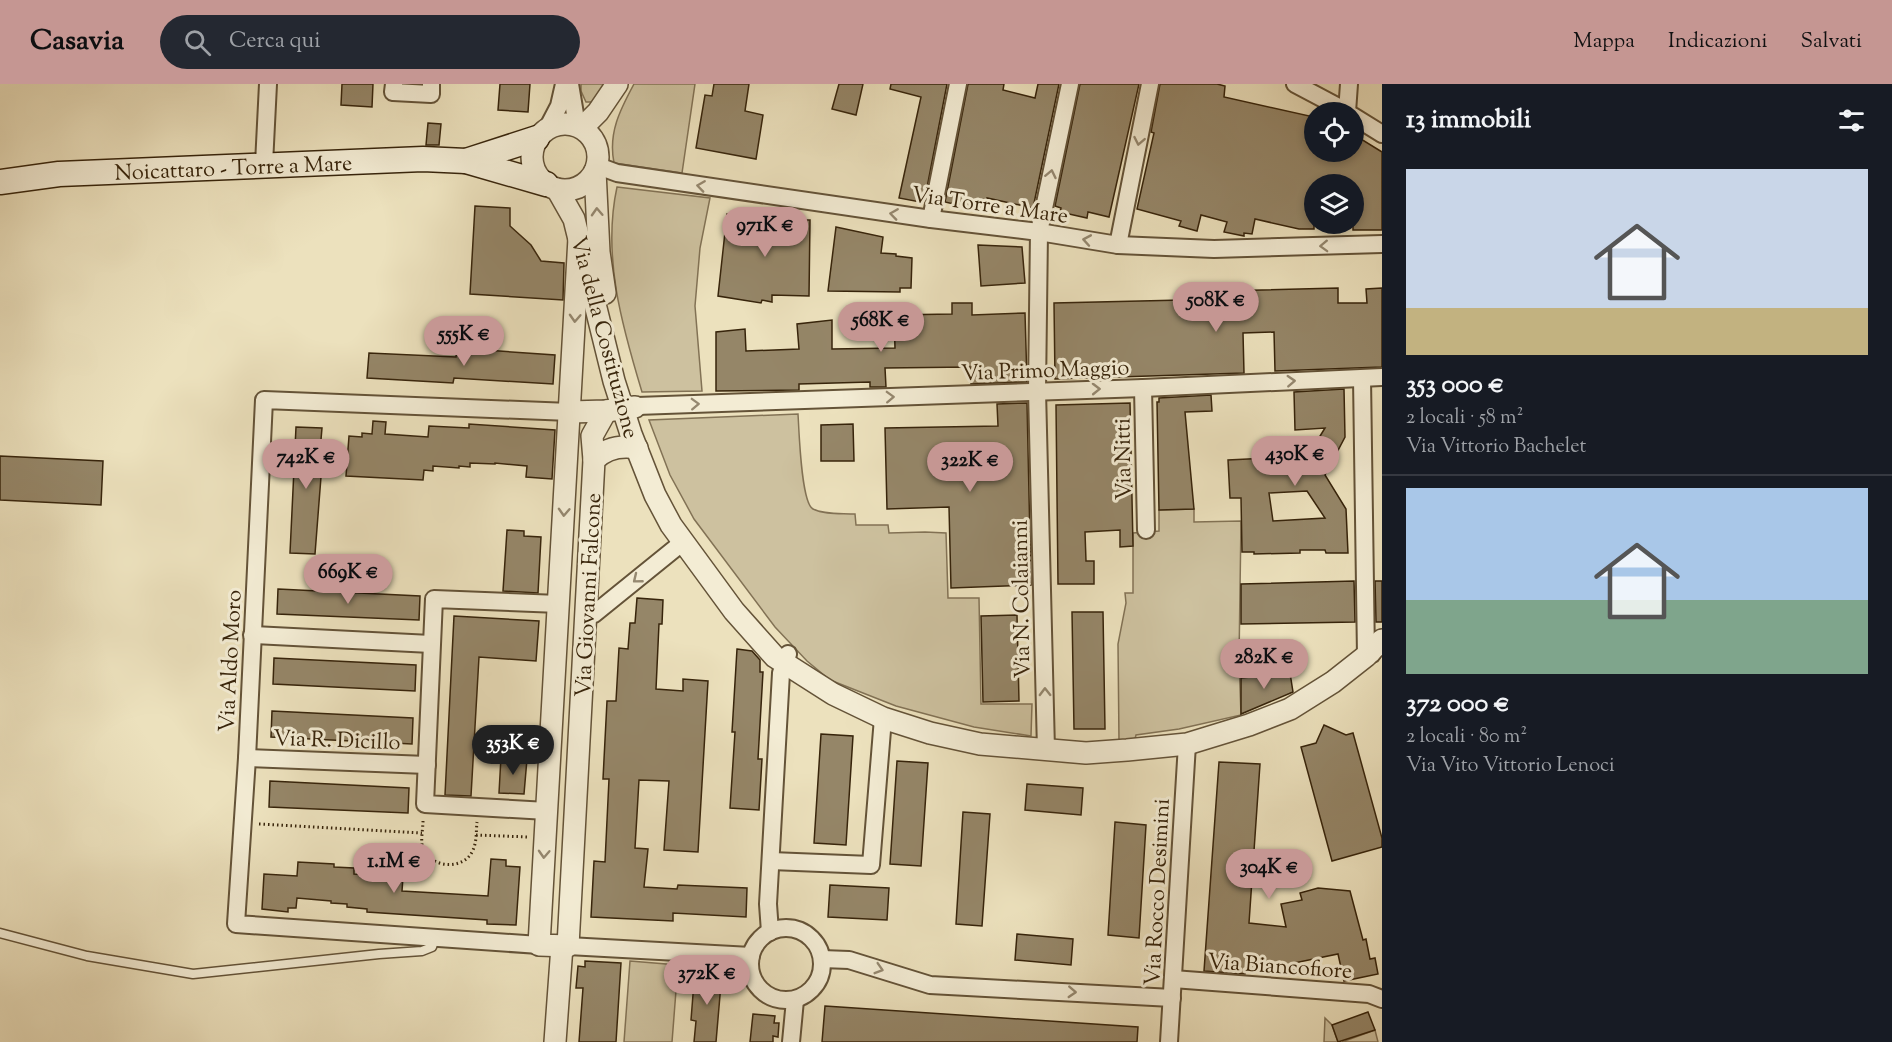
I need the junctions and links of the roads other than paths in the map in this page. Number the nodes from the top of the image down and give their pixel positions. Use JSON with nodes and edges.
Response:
{"nodes":[{"id":1,"x":268,"y":84,"type":"edge"},
{"id":2,"x":394,"y":84,"type":"edge"},
{"id":3,"x":431,"y":84,"type":"edge"},
{"id":4,"x":564,"y":84,"type":"edge"},
{"id":5,"x":570,"y":84,"type":"edge"},
{"id":6,"x":617,"y":84,"type":"edge"},
{"id":7,"x":958,"y":84,"type":"edge"},
{"id":8,"x":1070,"y":84,"type":"edge"},
{"id":9,"x":1150,"y":84,"type":"edge"},
{"id":10,"x":1295,"y":84,"type":"edge"},
{"id":11,"x":1349,"y":84,"type":"edge"},
{"id":12,"x":1328,"y":102,"type":"edge"},
{"id":13,"x":1348,"y":102,"type":"edge"},
{"id":14,"x":1364,"y":123,"type":"edge"},
{"id":15,"x":579,"y":127,"type":"junction"},
{"id":16,"x":542,"y":134,"type":"junction"},
{"id":17,"x":1382,"y":134,"type":"edge"},
{"id":18,"x":466,"y":161,"type":"junction"},
{"id":19,"x":264,"y":164,"type":"junction"},
{"id":20,"x":596,"y":167,"type":"junction"},
{"id":21,"x":0,"y":182,"type":"edge"},
{"id":22,"x":551,"y":186,"type":"junction"},
{"id":23,"x":931,"y":219,"type":"junction"},
{"id":24,"x":1039,"y":232,"type":"junction"},
{"id":25,"x":579,"y":238,"type":"junction"},
{"id":26,"x":1382,"y":244,"type":"edge"},
{"id":27,"x":1118,"y":245,"type":"junction"},
{"id":28,"x":1382,"y":377,"type":"edge"},
{"id":29,"x":1362,"y":378,"type":"junction"},
{"id":30,"x":1143,"y":388,"type":"junction"},
{"id":31,"x":1037,"y":391,"type":"junction"},
{"id":32,"x":622,"y":409,"type":"junction"},
{"id":33,"x":570,"y":412,"type":"junction"},
{"id":34,"x":637,"y":448,"type":"junction"},
{"id":35,"x":594,"y":464,"type":"junction"},
{"id":36,"x":567,"y":466,"type":"junction"},
{"id":37,"x":1146,"y":530,"type":"dead end"},
{"id":38,"x":683,"y":542,"type":"junction"},
{"id":39,"x":559,"y":604,"type":"junction"},
{"id":40,"x":585,"y":616,"type":"junction"},
{"id":41,"x":252,"y":635,"type":"junction"},
{"id":42,"x":1382,"y":640,"type":"edge"},
{"id":43,"x":431,"y":644,"type":"junction"},
{"id":44,"x":1374,"y":654,"type":"edge"},
{"id":45,"x":786,"y":659,"type":"junction"},
{"id":46,"x":883,"y":718,"type":"junction"},
{"id":47,"x":1187,"y":744,"type":"junction"},
{"id":48,"x":1046,"y":750,"type":"junction"},
{"id":49,"x":247,"y":758,"type":"junction"},
{"id":50,"x":427,"y":765,"type":"junction"},
{"id":51,"x":546,"y":811,"type":"junction"},
{"id":52,"x":771,"y":861,"type":"junction"},
{"id":53,"x":770,"y":932,"type":"junction"},
{"id":54,"x":0,"y":933,"type":"edge"},
{"id":55,"x":435,"y":938,"type":"junction"},
{"id":56,"x":539,"y":945,"type":"junction"},
{"id":57,"x":565,"y":946,"type":"junction"},
{"id":58,"x":751,"y":956,"type":"junction"},
{"id":59,"x":822,"y":959,"type":"junction"},
{"id":60,"x":1173,"y":979,"type":"junction"},
{"id":61,"x":1172,"y":998,"type":"junction"},
{"id":62,"x":1382,"y":999,"type":"edge"},
{"id":63,"x":795,"y":1000,"type":"junction"},
{"id":64,"x":555,"y":1042,"type":"edge"},
{"id":65,"x":791,"y":1042,"type":"edge"},
{"id":66,"x":1169,"y":1042,"type":"edge"}],
"edges":[{"from":1,"to":19,"type":"street"},
{"from":2,"to":3,"type":"street"},
{"from":4,"to":16,"type":"street"},
{"from":5,"to":15,"type":"street"},
{"from":6,"to":15,"type":"street"},
{"from":7,"to":23,"type":"street"},
{"from":24,"to":8,"type":"street","name":"Via N. Colaianni","one_way":true},
{"from":9,"to":27,"type":"street","one_way":true},
{"from":10,"to":12,"type":"street"},
{"from":11,"to":13,"type":"street"},
{"from":14,"to":17,"type":"street"},
{"from":15,"to":16,"type":"street"},
{"from":15,"to":20,"type":"street"},
{"from":16,"to":18,"type":"main road","name":"Noicattaro - Torre a Mare"},
{"from":16,"to":22,"type":"street"},
{"from":18,"to":19,"type":"main road","name":"Noicattaro - Torre a Mare"},
{"from":18,"to":22,"type":"main road","name":"Noicattaro - Torre a Mare"},
{"from":19,"to":21,"type":"main road","name":"Noicattaro - Torre a Mare"},
{"from":20,"to":22,"type":"street"},
{"from":23,"to":20,"type":"street","name":"Via Torre a Mare","one_way":true},
{"from":32,"to":20,"type":"street","name":"Via della Costituzione","one_way":true},
{"from":22,"to":25,"type":"street","name":"Via della Costituzione"},
{"from":23,"to":24,"type":"street","name":"Via Torre a Mare"},
{"from":27,"to":24,"type":"street","name":"Via Torre a Mare","one_way":true},
{"from":24,"to":31,"type":"street","name":"Via N. Colaianni"},
{"from":25,"to":32,"type":"street","name":"Via della Costituzione"},
{"from":25,"to":33,"type":"street","one_way":true},
{"from":26,"to":27,"type":"street","name":"Via Torre a Mare","one_way":true},
{"from":28,"to":29,"type":"street","name":"Via Primo Maggio"},
{"from":30,"to":29,"type":"street","name":"Via Primo Maggio","one_way":true},
{"from":29,"to":44,"type":"street"},
{"from":31,"to":30,"type":"street","name":"Via Primo Maggio","one_way":true},
{"from":30,"to":37,"type":"street","name":"Via Nitti"},
{"from":32,"to":31,"type":"street","name":"Via Primo Maggio","one_way":true},
{"from":48,"to":31,"type":"street","name":"Via N. Colaianni","one_way":true},
{"from":32,"to":33,"type":"street"},
{"from":32,"to":34,"type":"street","name":"Via della Costituzione"},
{"from":32,"to":35,"type":"street","name":"Via Giovanni Falcone"},
{"from":32,"to":45,"type":"street","name":"Via della Costituzione"},
{"from":33,"to":36,"type":"street"},
{"from":33,"to":41,"type":"street","name":"Via Aldo Moro"},
{"from":34,"to":35,"type":"street","name":"Via Giovanni Falcone"},
{"from":34,"to":38,"type":"street","name":"Via della Costituzione"},
{"from":35,"to":36,"type":"street"},
{"from":35,"to":40,"type":"street","name":"Via Giovanni Falcone"},
{"from":36,"to":39,"type":"street","one_way":true},
{"from":38,"to":40,"type":"street","one_way":true},
{"from":38,"to":45,"type":"street","name":"Via della Costituzione"},
{"from":39,"to":43,"type":"street"},
{"from":39,"to":51,"type":"street"},
{"from":40,"to":57,"type":"street","name":"Via Giovanni Falcone"},
{"from":41,"to":43,"type":"street"},
{"from":41,"to":49,"type":"street","name":"Via Aldo Moro"},
{"from":42,"to":44,"type":"street","name":"Via della Costituzione"},
{"from":43,"to":50,"type":"street"},
{"from":44,"to":47,"type":"street","name":"Via della Costituzione"},
{"from":45,"to":46,"type":"street","name":"Via della Costituzione"},
{"from":45,"to":52,"type":"street"},
{"from":46,"to":48,"type":"street","name":"Via della Costituzione"},
{"from":46,"to":52,"type":"street"},
{"from":47,"to":48,"type":"street","name":"Via della Costituzione"},
{"from":47,"to":60,"type":"street","name":"Via Rocco Desimini"},
{"from":49,"to":50,"type":"street","name":"Via R. Dicillo"},
{"from":49,"to":55,"type":"street","name":"Via Aldo Moro"},
{"from":50,"to":51,"type":"street"},
{"from":51,"to":56,"type":"street","one_way":true},
{"from":52,"to":53,"type":"street"},
{"from":53,"to":58,"type":"street"},
{"from":53,"to":59,"type":"street"},
{"from":54,"to":55,"type":"lane"},
{"from":55,"to":56,"type":"street"},
{"from":56,"to":57,"type":"street"},
{"from":57,"to":58,"type":"street"},
{"from":57,"to":64,"type":"street","name":"Via Giovanni Falcone"},
{"from":58,"to":63,"type":"street"},
{"from":59,"to":61,"type":"street","one_way":true},
{"from":59,"to":63,"type":"street"},
{"from":60,"to":61,"type":"street","name":"Via Rocco Desimini"},
{"from":60,"to":62,"type":"street","name":"Via Biancofiore"},
{"from":61,"to":66,"type":"street","name":"Via Rocco Desimini"},
{"from":63,"to":65,"type":"street"}]}
